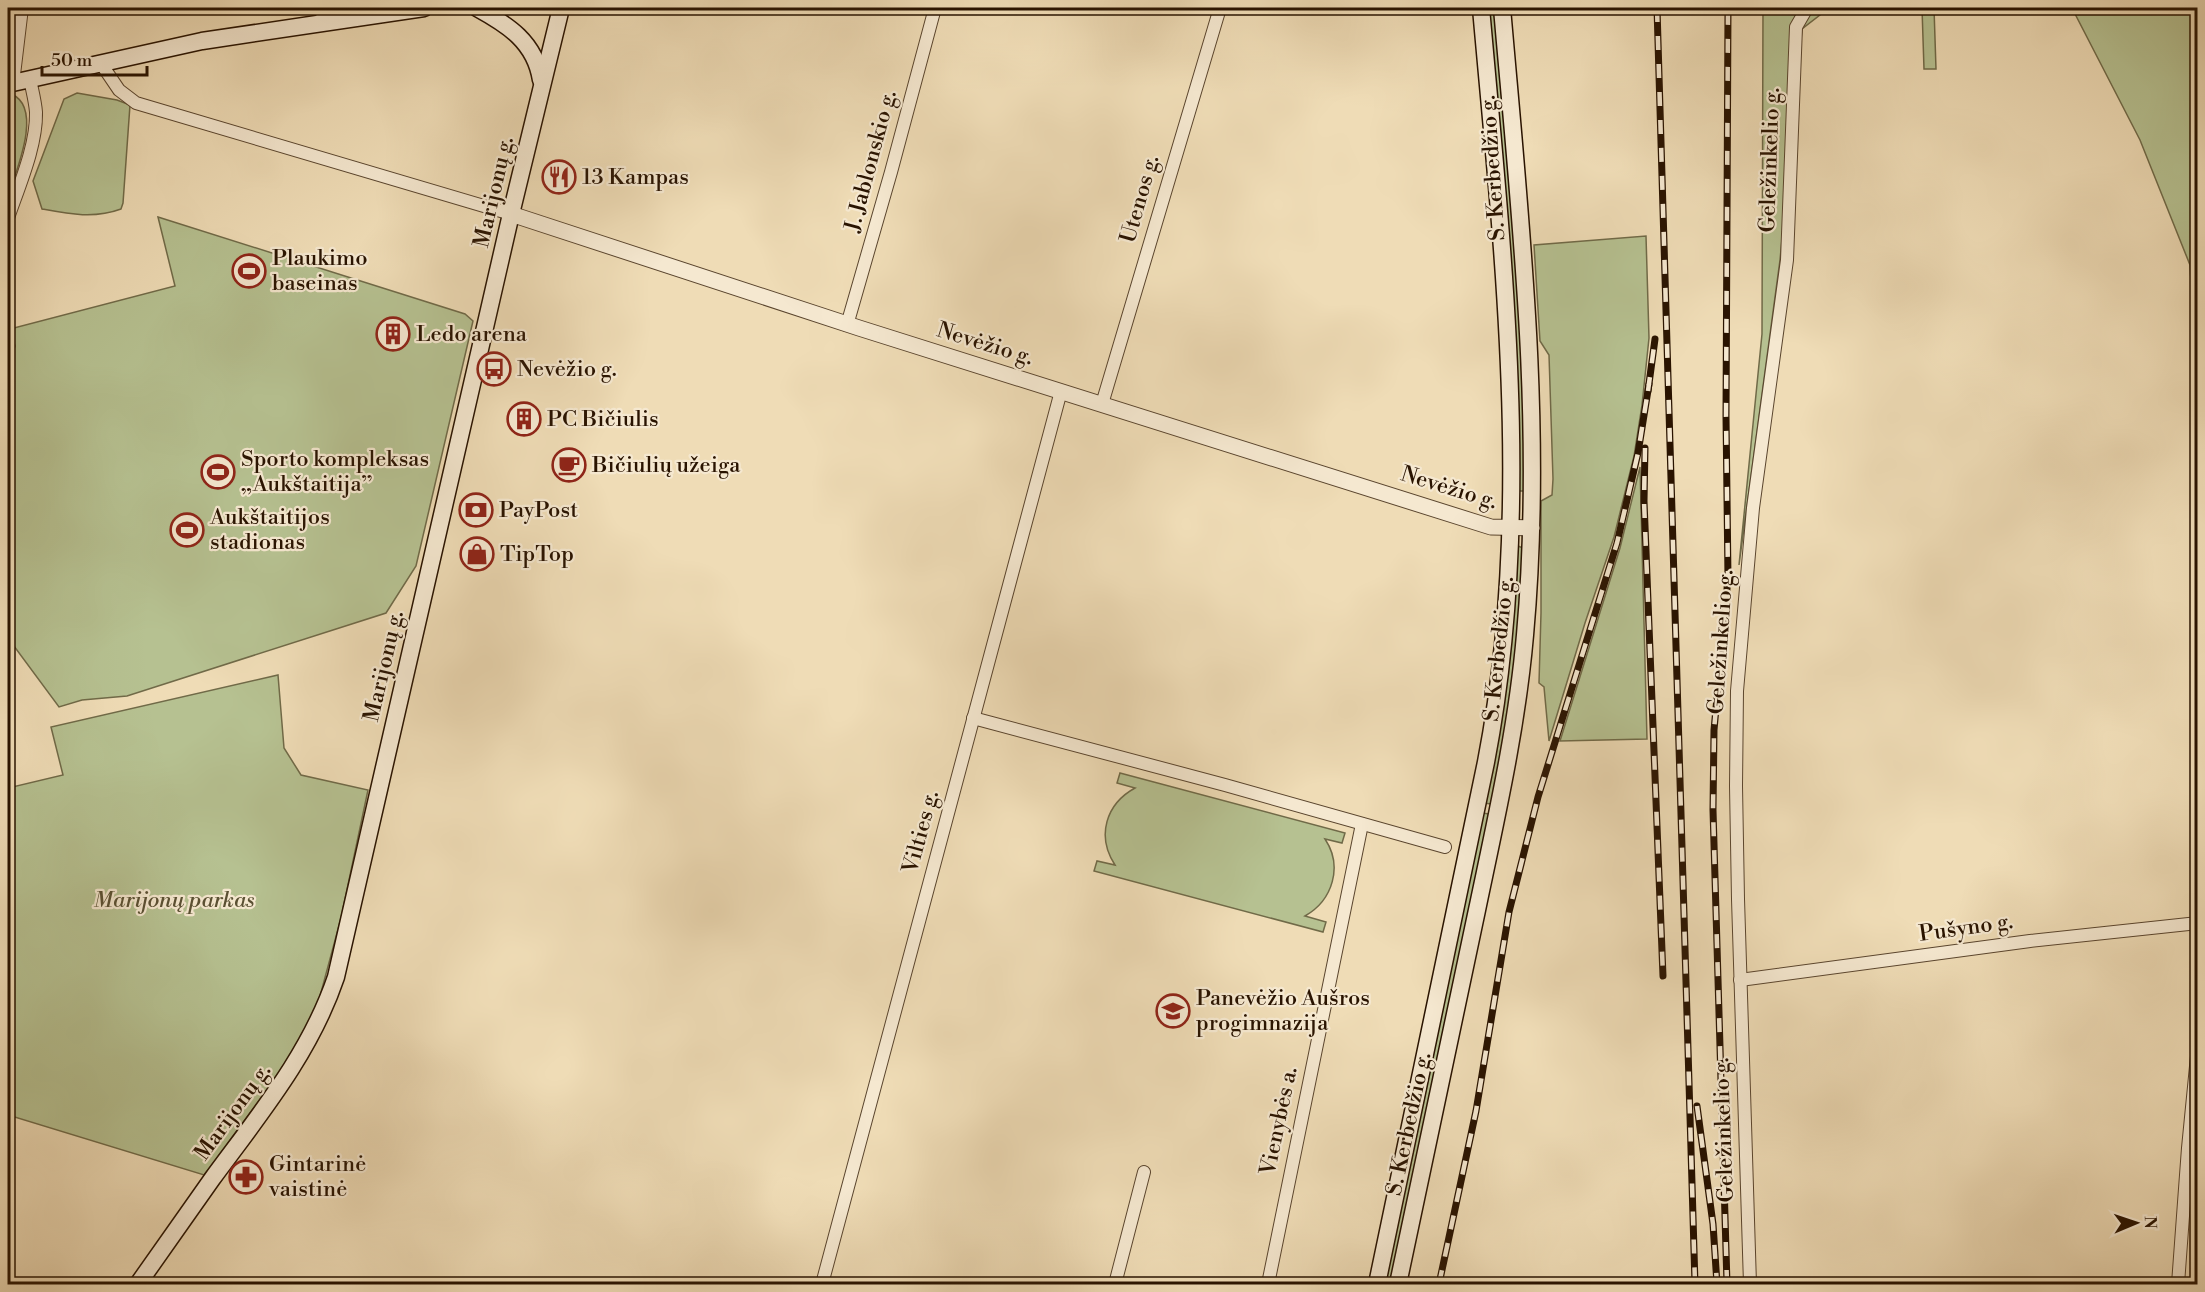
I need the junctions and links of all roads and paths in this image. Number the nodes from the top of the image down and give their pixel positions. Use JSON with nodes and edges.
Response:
{"nodes":[{"id":1,"x":22,"y":8,"type":"edge"},
{"id":2,"x":424,"y":8,"type":"edge"},
{"id":3,"x":477,"y":8,"type":"edge"},
{"id":4,"x":561,"y":8,"type":"edge"},
{"id":5,"x":935,"y":8,"type":"edge"},
{"id":6,"x":1220,"y":8,"type":"edge"},
{"id":7,"x":1481,"y":8,"type":"edge"},
{"id":8,"x":1502,"y":8,"type":"edge"},
{"id":9,"x":1807,"y":8,"type":"edge"},
{"id":10,"x":323,"y":15,"type":"edge"},
{"id":11,"x":100,"y":62,"type":"junction"},
{"id":12,"x":30,"y":79,"type":"junction"},
{"id":13,"x":10,"y":83,"type":"edge"},
{"id":14,"x":542,"y":86,"type":"junction"},
{"id":15,"x":511,"y":214,"type":"junction"},
{"id":16,"x":8,"y":218,"type":"edge"},
{"id":17,"x":847,"y":325,"type":"junction"},
{"id":18,"x":1060,"y":391,"type":"junction"},
{"id":19,"x":1102,"y":404,"type":"junction"},
{"id":20,"x":1510,"y":528,"type":"junction"},
{"id":21,"x":1532,"y":528,"type":"junction"},
{"id":22,"x":973,"y":718,"type":"junction"},
{"id":23,"x":1362,"y":824,"type":"junction"},
{"id":24,"x":1445,"y":847,"type":"dead end"},
{"id":25,"x":2198,"y":922,"type":"edge"},
{"id":26,"x":1740,"y":980,"type":"junction"},
{"id":27,"x":2198,"y":1046,"type":"edge"},
{"id":28,"x":1144,"y":1172,"type":"dead end"},
{"id":29,"x":138,"y":1284,"type":"edge"},
{"id":30,"x":822,"y":1284,"type":"edge"},
{"id":31,"x":1115,"y":1284,"type":"edge"},
{"id":32,"x":1268,"y":1284,"type":"edge"},
{"id":33,"x":1377,"y":1284,"type":"edge"},
{"id":34,"x":1398,"y":1284,"type":"edge"},
{"id":35,"x":1750,"y":1284,"type":"edge"},
{"id":36,"x":2178,"y":1284,"type":"edge"}],
"edges":[{"from":1,"to":13,"type":"street"},
{"from":2,"to":10,"type":"main road"},
{"from":3,"to":14,"type":"main road"},
{"from":4,"to":14,"type":"main road","name":"Marijonų g."},
{"from":5,"to":17,"type":"street","name":"J. Jablonskio g."},
{"from":6,"to":19,"type":"street","name":"Utenos g."},
{"from":7,"to":20,"type":"main road","name":"S. Kerbedžio g."},
{"from":8,"to":21,"type":"main road","name":"S. Kerbedžio g."},
{"from":9,"to":26,"type":"street","name":"Geležinkelio g."},
{"from":10,"to":11,"type":"main road"},
{"from":11,"to":12,"type":"main road"},
{"from":11,"to":15,"type":"street","name":"Nevėžio g."},
{"from":12,"to":13,"type":"main road"},
{"from":12,"to":16,"type":"street"},
{"from":14,"to":15,"type":"main road","name":"Marijonų g."},
{"from":15,"to":17,"type":"street","name":"Nevėžio g."},
{"from":15,"to":29,"type":"main road","name":"Marijonų g."},
{"from":17,"to":18,"type":"street","name":"Nevėžio g."},
{"from":18,"to":19,"type":"street","name":"Nevėžio g."},
{"from":18,"to":22,"type":"street","name":"Vilties g."},
{"from":19,"to":20,"type":"street","name":"Nevėžio g."},
{"from":20,"to":21,"type":"street","name":"Nevėžio g."},
{"from":20,"to":33,"type":"main road","name":"S. Kerbedžio g."},
{"from":21,"to":34,"type":"main road","name":"S. Kerbedžio g."},
{"from":22,"to":23,"type":"street"},
{"from":22,"to":30,"type":"street","name":"Vilties g."},
{"from":23,"to":24,"type":"street"},
{"from":23,"to":32,"type":"street","name":"Vienybės a."},
{"from":25,"to":26,"type":"street","name":"Pušyno g."},
{"from":26,"to":35,"type":"street","name":"Geležinkelio g."},
{"from":27,"to":36,"type":"street"},
{"from":28,"to":31,"type":"street"}]}
